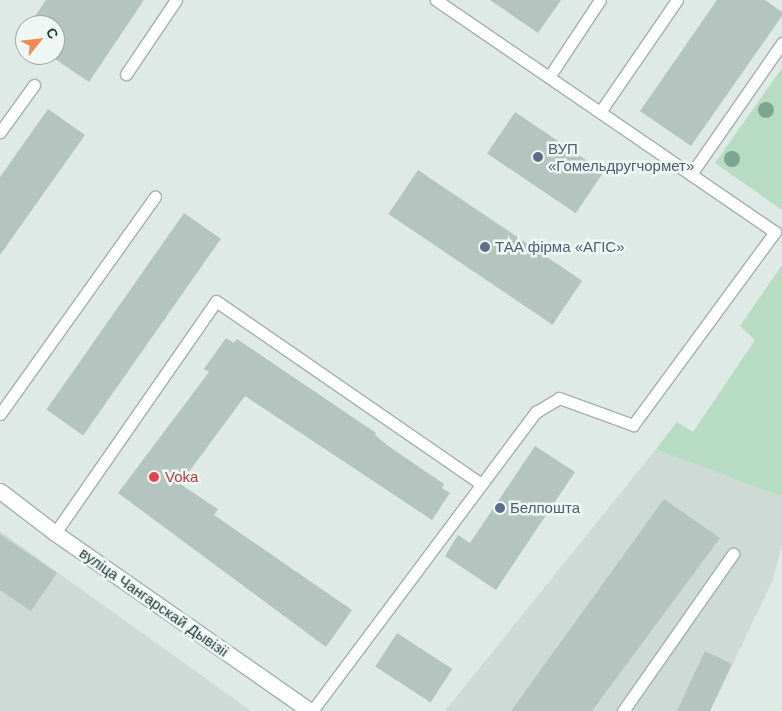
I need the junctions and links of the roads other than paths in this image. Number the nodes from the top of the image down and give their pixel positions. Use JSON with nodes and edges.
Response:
{"nodes":[{"id":1,"x":176,"y":0,"type":"edge"},
{"id":2,"x":436,"y":0,"type":"edge"},
{"id":3,"x":600,"y":0,"type":"edge"},
{"id":4,"x":677,"y":0,"type":"edge"},
{"id":5,"x":782,"y":42,"type":"edge"},
{"id":6,"x":126,"y":74,"type":"dead end"},
{"id":7,"x":549,"y":77,"type":"junction"},
{"id":8,"x":34,"y":86,"type":"dead end"},
{"id":9,"x":600,"y":112,"type":"junction"},
{"id":10,"x":0,"y":132,"type":"edge"},
{"id":11,"x":691,"y":174,"type":"junction"},
{"id":12,"x":155,"y":197,"type":"dead end"},
{"id":13,"x":0,"y":414,"type":"edge"},
{"id":14,"x":481,"y":484,"type":"junction"},
{"id":15,"x":0,"y":491,"type":"edge"},
{"id":16,"x":55,"y":533,"type":"junction"},
{"id":17,"x":733,"y":554,"type":"dead end"},
{"id":18,"x":311,"y":711,"type":"edge"},
{"id":19,"x":623,"y":711,"type":"edge"}],
"edges":[{"from":1,"to":6,"type":"lane"},
{"from":2,"to":7,"type":"lane"},
{"from":3,"to":7,"type":"lane"},
{"from":4,"to":9,"type":"lane"},
{"from":5,"to":11,"type":"lane"},
{"from":7,"to":9,"type":"lane"},
{"from":8,"to":10,"type":"lane"},
{"from":9,"to":11,"type":"lane"},
{"from":11,"to":14,"type":"lane"},
{"from":12,"to":13,"type":"lane"},
{"from":14,"to":16,"type":"lane"},
{"from":14,"to":18,"type":"lane"},
{"from":15,"to":16,"type":"street","name":"вуліца Чангарскай Дывізіі"},
{"from":16,"to":18,"type":"street","name":"вуліца Чангарскай Дывізіі"},
{"from":17,"to":19,"type":"lane"}]}
